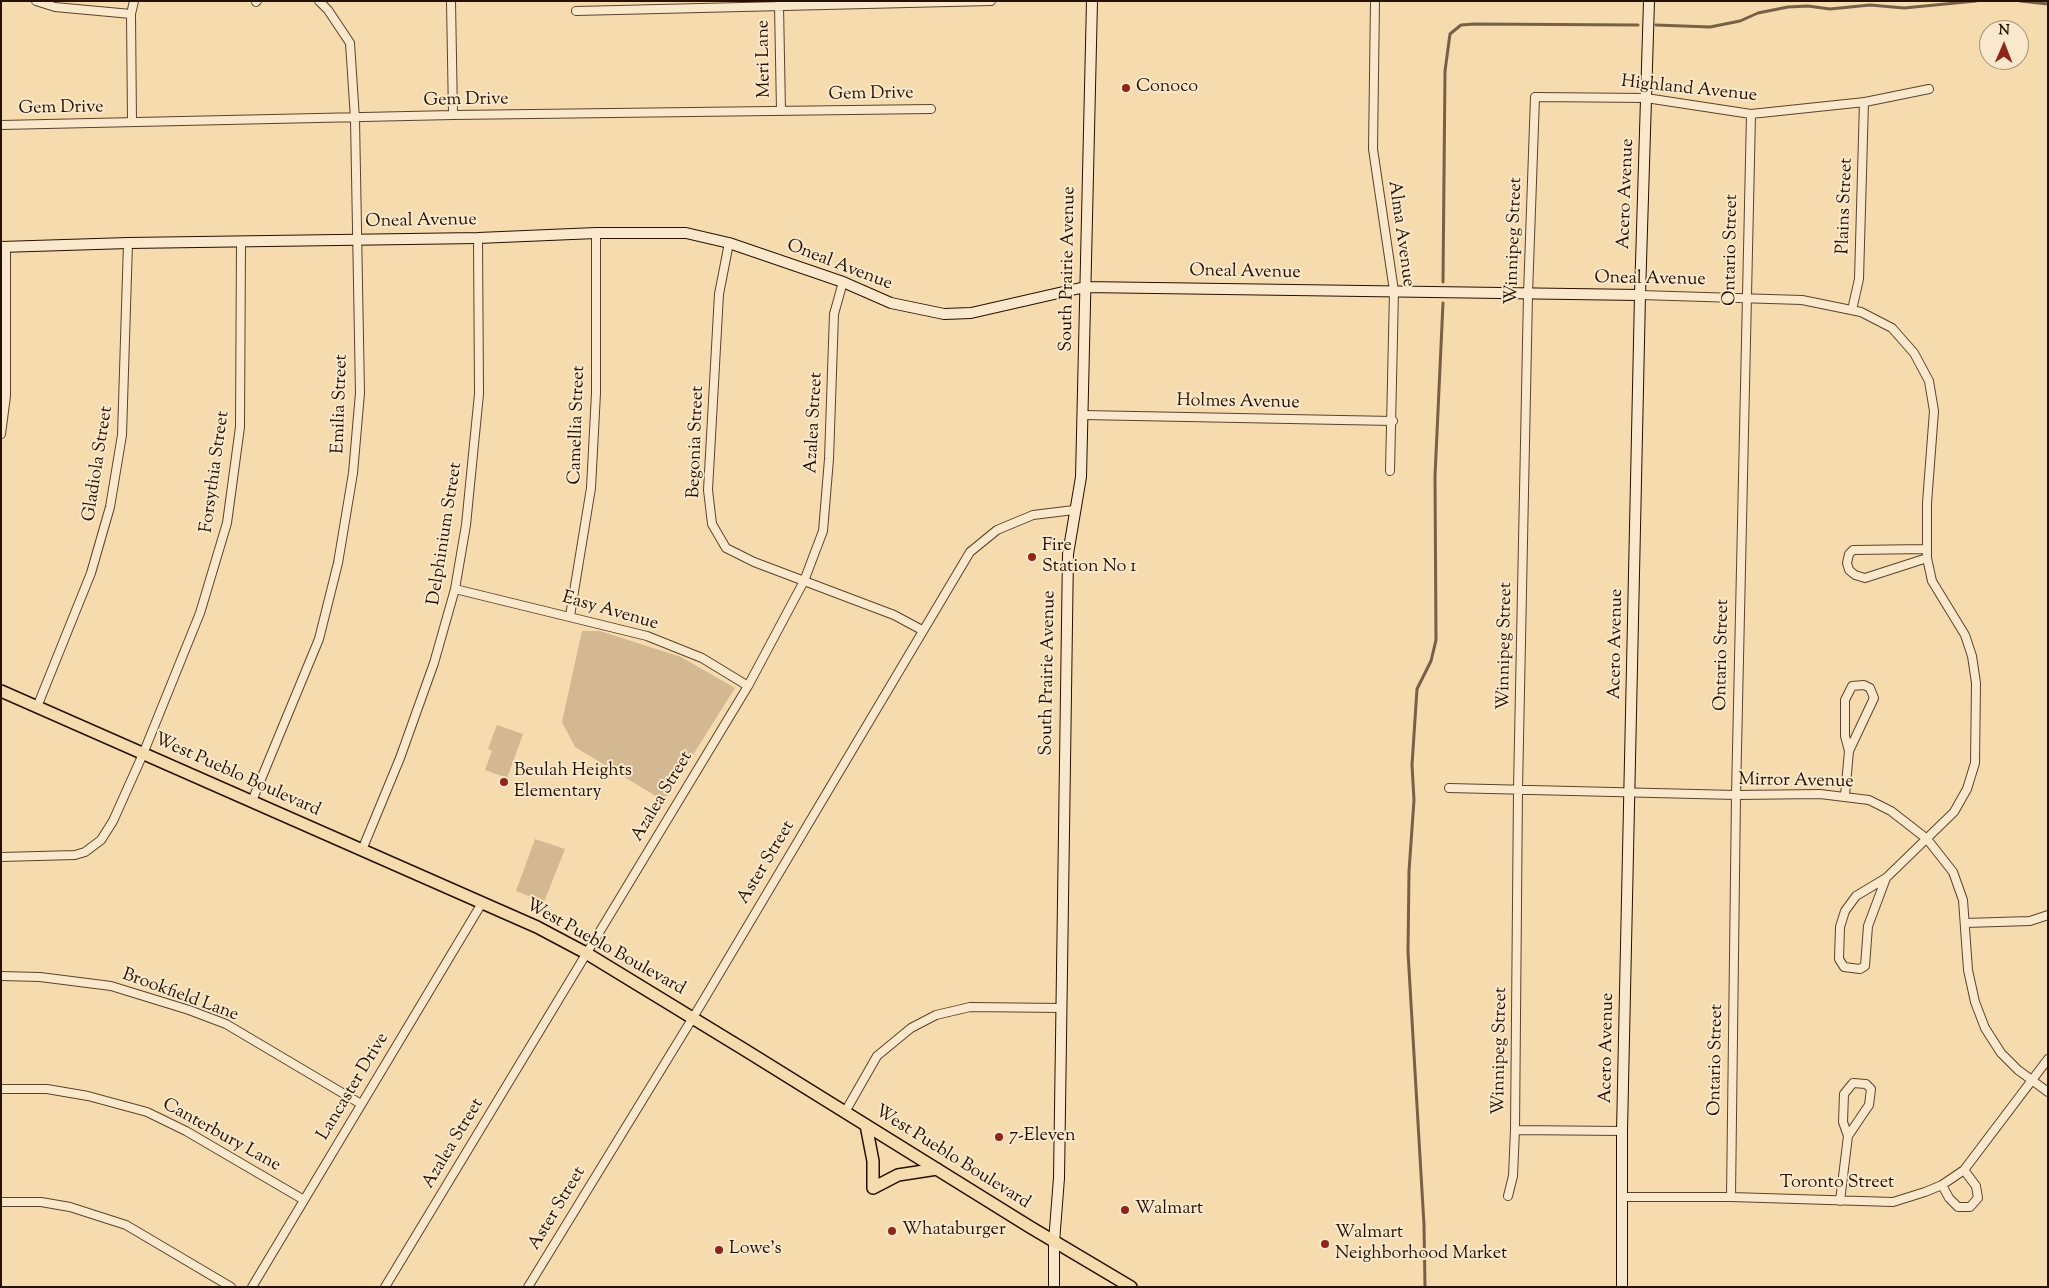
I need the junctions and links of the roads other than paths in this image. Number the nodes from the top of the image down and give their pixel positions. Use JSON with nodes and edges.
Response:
{"nodes":[{"id":1,"x":36,"y":1,"type":"edge"},
{"id":2,"x":134,"y":1,"type":"edge"},
{"id":3,"x":319,"y":1,"type":"edge"},
{"id":4,"x":451,"y":1,"type":"edge"},
{"id":5,"x":991,"y":1,"type":"edge"},
{"id":6,"x":1092,"y":1,"type":"edge"},
{"id":7,"x":1375,"y":1,"type":"edge"},
{"id":8,"x":1649,"y":1,"type":"edge"},
{"id":9,"x":779,"y":5,"type":"junction"},
{"id":10,"x":576,"y":11,"type":"dead end"},
{"id":11,"x":131,"y":14,"type":"junction"},
{"id":12,"x":1929,"y":89,"type":"dead end"},
{"id":13,"x":1535,"y":97,"type":"joint"},
{"id":14,"x":1646,"y":98,"type":"junction"},
{"id":15,"x":1864,"y":102,"type":"junction"},
{"id":16,"x":931,"y":109,"type":"dead end"},
{"id":17,"x":781,"y":112,"type":"junction"},
{"id":18,"x":1750,"y":114,"type":"junction"},
{"id":19,"x":453,"y":115,"type":"junction"},
{"id":20,"x":355,"y":119,"type":"junction"},
{"id":21,"x":132,"y":122,"type":"junction"},
{"id":22,"x":1,"y":125,"type":"edge"},
{"id":23,"x":596,"y":233,"type":"junction"},
{"id":24,"x":478,"y":238,"type":"junction"},
{"id":25,"x":357,"y":239,"type":"junction"},
{"id":26,"x":241,"y":242,"type":"junction"},
{"id":27,"x":128,"y":243,"type":"junction"},
{"id":28,"x":729,"y":243,"type":"junction"},
{"id":29,"x":4,"y":247,"type":"edge"},
{"id":30,"x":843,"y":282,"type":"junction"},
{"id":31,"x":1085,"y":286,"type":"junction"},
{"id":32,"x":1394,"y":291,"type":"junction"},
{"id":33,"x":1528,"y":294,"type":"junction"},
{"id":34,"x":1640,"y":296,"type":"junction"},
{"id":35,"x":1746,"y":298,"type":"junction"},
{"id":36,"x":1852,"y":310,"type":"junction"},
{"id":37,"x":1083,"y":415,"type":"junction"},
{"id":38,"x":1393,"y":421,"type":"junction"},
{"id":39,"x":1,"y":434,"type":"edge"},
{"id":40,"x":1390,"y":471,"type":"dead end"},
{"id":41,"x":1074,"y":510,"type":"junction"},
{"id":42,"x":1927,"y":553,"type":"junction"},
{"id":43,"x":804,"y":582,"type":"junction"},
{"id":44,"x":455,"y":589,"type":"junction"},
{"id":45,"x":570,"y":616,"type":"junction"},
{"id":46,"x":922,"y":630,"type":"junction"},
{"id":47,"x":748,"y":686,"type":"junction"},
{"id":48,"x":1,"y":691,"type":"edge"},
{"id":49,"x":37,"y":707,"type":"junction"},
{"id":50,"x":1849,"y":751,"type":"junction"},
{"id":51,"x":143,"y":754,"type":"junction"},
{"id":52,"x":1449,"y":788,"type":"dead end"},
{"id":53,"x":1518,"y":789,"type":"junction"},
{"id":54,"x":1630,"y":792,"type":"junction"},
{"id":55,"x":1736,"y":795,"type":"junction"},
{"id":56,"x":1845,"y":795,"type":"junction"},
{"id":57,"x":252,"y":801,"type":"junction"},
{"id":58,"x":1927,"y":839,"type":"junction"},
{"id":59,"x":362,"y":850,"type":"junction"},
{"id":60,"x":1,"y":856,"type":"edge"},
{"id":61,"x":1886,"y":878,"type":"junction"},
{"id":62,"x":482,"y":902,"type":"junction"},
{"id":63,"x":2048,"y":915,"type":"edge"},
{"id":64,"x":1965,"y":923,"type":"junction"},
{"id":65,"x":586,"y":953,"type":"junction"},
{"id":66,"x":1,"y":976,"type":"edge"},
{"id":67,"x":1061,"y":1008,"type":"junction"},
{"id":68,"x":692,"y":1017,"type":"junction"},
{"id":69,"x":2048,"y":1059,"type":"edge"},
{"id":70,"x":2032,"y":1080,"type":"junction"},
{"id":71,"x":1,"y":1089,"type":"edge"},
{"id":72,"x":2048,"y":1092,"type":"edge"},
{"id":73,"x":361,"y":1104,"type":"junction"},
{"id":74,"x":845,"y":1112,"type":"junction"},
{"id":75,"x":866,"y":1125,"type":"junction"},
{"id":76,"x":1515,"y":1130,"type":"junction"},
{"id":77,"x":1622,"y":1131,"type":"junction"},
{"id":78,"x":1848,"y":1136,"type":"junction"},
{"id":79,"x":937,"y":1169,"type":"junction"},
{"id":80,"x":1964,"y":1170,"type":"junction"},
{"id":81,"x":1942,"y":1185,"type":"junction"},
{"id":82,"x":1508,"y":1196,"type":"dead end"},
{"id":83,"x":1623,"y":1197,"type":"junction"},
{"id":84,"x":1731,"y":1197,"type":"junction"},
{"id":85,"x":304,"y":1200,"type":"junction"},
{"id":86,"x":1840,"y":1201,"type":"junction"},
{"id":87,"x":1,"y":1202,"type":"edge"},
{"id":88,"x":1054,"y":1242,"type":"junction"},
{"id":89,"x":232,"y":1287,"type":"edge"},
{"id":90,"x":252,"y":1287,"type":"edge"},
{"id":91,"x":386,"y":1287,"type":"edge"},
{"id":92,"x":528,"y":1287,"type":"edge"},
{"id":93,"x":1054,"y":1287,"type":"edge"},
{"id":94,"x":1131,"y":1287,"type":"edge"},
{"id":95,"x":1622,"y":1287,"type":"edge"}],
"edges":[{"from":1,"to":11,"type":"street"},
{"from":2,"to":11,"type":"street"},
{"from":3,"to":20,"type":"street","name":"Emilia Street"},
{"from":4,"to":19,"type":"street"},
{"from":5,"to":9,"type":"street"},
{"from":6,"to":31,"type":"street","name":"South Prairie Avenue"},
{"from":7,"to":32,"type":"street","name":"Alma Avenue"},
{"from":8,"to":14,"type":"street","name":"Acero Avenue"},
{"from":9,"to":10,"type":"street"},
{"from":9,"to":17,"type":"street","name":"Meri Lane"},
{"from":11,"to":21,"type":"street"},
{"from":12,"to":15,"type":"street","name":"Highland Avenue"},
{"from":13,"to":14,"type":"street","name":"Highland Avenue"},
{"from":13,"to":33,"type":"street","name":"Winnipeg Street"},
{"from":14,"to":18,"type":"street","name":"Highland Avenue"},
{"from":14,"to":34,"type":"street","name":"Acero Avenue"},
{"from":15,"to":18,"type":"street","name":"Highland Avenue"},
{"from":15,"to":36,"type":"street","name":"Plains Street"},
{"from":16,"to":17,"type":"street","name":"Gem Drive"},
{"from":17,"to":19,"type":"street","name":"Gem Drive"},
{"from":18,"to":35,"type":"street","name":"Ontario Street"},
{"from":19,"to":20,"type":"street","name":"Gem Drive"},
{"from":20,"to":21,"type":"street","name":"Gem Drive"},
{"from":20,"to":25,"type":"street","name":"Emilia Street"},
{"from":21,"to":22,"type":"street","name":"Gem Drive"},
{"from":23,"to":24,"type":"street","name":"Oneal Avenue"},
{"from":23,"to":28,"type":"street","name":"Oneal Avenue"},
{"from":23,"to":45,"type":"street","name":"Camellia Street"},
{"from":24,"to":25,"type":"street","name":"Oneal Avenue"},
{"from":24,"to":44,"type":"street","name":"Delphinium Street"},
{"from":25,"to":26,"type":"street","name":"Oneal Avenue"},
{"from":25,"to":57,"type":"street","name":"Emilia Street"},
{"from":26,"to":27,"type":"street","name":"Oneal Avenue"},
{"from":26,"to":51,"type":"street","name":"Forsythia Street"},
{"from":27,"to":29,"type":"street","name":"Oneal Avenue"},
{"from":27,"to":49,"type":"street","name":"Gladiola Street"},
{"from":28,"to":30,"type":"street","name":"Oneal Avenue"},
{"from":28,"to":43,"type":"street","name":"Begonia Street"},
{"from":29,"to":39,"type":"street"},
{"from":30,"to":31,"type":"street","name":"Oneal Avenue"},
{"from":30,"to":43,"type":"street","name":"Azalea Street"},
{"from":31,"to":32,"type":"street","name":"Oneal Avenue"},
{"from":31,"to":37,"type":"street","name":"South Prairie Avenue"},
{"from":32,"to":33,"type":"street","name":"Oneal Avenue"},
{"from":32,"to":38,"type":"street","name":"Alma Avenue"},
{"from":33,"to":34,"type":"street","name":"Oneal Avenue"},
{"from":33,"to":53,"type":"street","name":"Winnipeg Street"},
{"from":34,"to":35,"type":"street","name":"Oneal Avenue"},
{"from":34,"to":54,"type":"street","name":"Acero Avenue"},
{"from":35,"to":36,"type":"street","name":"Oneal Avenue"},
{"from":35,"to":55,"type":"street","name":"Ontario Street"},
{"from":36,"to":42,"type":"street","name":"Oneal Avenue"},
{"from":37,"to":38,"type":"street","name":"Holmes Avenue"},
{"from":37,"to":41,"type":"street","name":"South Prairie Avenue"},
{"from":38,"to":40,"type":"street","name":"Alma Avenue"},
{"from":41,"to":46,"type":"street","name":"Aster Street"},
{"from":41,"to":67,"type":"street","name":"South Prairie Avenue"},
{"from":42,"to":42,"type":"street"},
{"from":42,"to":58,"type":"street","name":"Oneal Avenue"},
{"from":43,"to":46,"type":"street","name":"Begonia Street"},
{"from":43,"to":47,"type":"street","name":"Azalea Street"},
{"from":44,"to":45,"type":"street","name":"Easy Avenue"},
{"from":44,"to":59,"type":"street","name":"Delphinium Street"},
{"from":45,"to":47,"type":"street","name":"Easy Avenue"},
{"from":46,"to":68,"type":"street","name":"Aster Street"},
{"from":47,"to":65,"type":"street","name":"Azalea Street"},
{"from":48,"to":49,"type":"main road","name":"West Pueblo Boulevard"},
{"from":49,"to":51,"type":"main road","name":"West Pueblo Boulevard"},
{"from":50,"to":50,"type":"street"},
{"from":50,"to":56,"type":"street"},
{"from":51,"to":57,"type":"main road","name":"West Pueblo Boulevard"},
{"from":51,"to":60,"type":"street","name":"Forsythia Street"},
{"from":52,"to":53,"type":"street","name":"Mirror Avenue"},
{"from":53,"to":54,"type":"street","name":"Mirror Avenue"},
{"from":53,"to":76,"type":"street","name":"Winnipeg Street"},
{"from":54,"to":55,"type":"street","name":"Mirror Avenue"},
{"from":54,"to":77,"type":"street","name":"Acero Avenue"},
{"from":55,"to":56,"type":"street","name":"Mirror Avenue"},
{"from":55,"to":84,"type":"street","name":"Ontario Street"},
{"from":56,"to":58,"type":"street","name":"Mirror Avenue"},
{"from":57,"to":59,"type":"main road","name":"West Pueblo Boulevard"},
{"from":58,"to":61,"type":"street","name":"Oneal Avenue"},
{"from":58,"to":64,"type":"street","name":"Mirror Avenue"},
{"from":59,"to":62,"type":"main road","name":"West Pueblo Boulevard"},
{"from":61,"to":61,"type":"street","name":"Oneal Avenue"},
{"from":62,"to":65,"type":"main road","name":"West Pueblo Boulevard"},
{"from":62,"to":73,"type":"street","name":"Lancaster Drive"},
{"from":63,"to":64,"type":"street"},
{"from":64,"to":70,"type":"street","name":"Mirror Avenue"},
{"from":65,"to":68,"type":"main road","name":"West Pueblo Boulevard"},
{"from":65,"to":91,"type":"street","name":"Azalea Street"},
{"from":66,"to":73,"type":"street","name":"Brookfield Lane"},
{"from":67,"to":74,"type":"street"},
{"from":67,"to":88,"type":"street","name":"South Prairie Avenue"},
{"from":68,"to":74,"type":"main road","name":"West Pueblo Boulevard"},
{"from":68,"to":92,"type":"street","name":"Aster Street"},
{"from":69,"to":70,"type":"street","name":"Toronto Street"},
{"from":70,"to":72,"type":"street","name":"Mirror Avenue"},
{"from":70,"to":80,"type":"street","name":"Toronto Street"},
{"from":71,"to":85,"type":"street","name":"Canterbury Lane"},
{"from":73,"to":85,"type":"street","name":"Lancaster Drive"},
{"from":74,"to":75,"type":"main road","name":"West Pueblo Boulevard"},
{"from":75,"to":79,"type":"main road","name":"West Pueblo Boulevard"},
{"from":75,"to":79,"type":"main road"},
{"from":76,"to":77,"type":"street"},
{"from":76,"to":82,"type":"street","name":"Winnipeg Street"},
{"from":77,"to":83,"type":"street","name":"Acero Avenue"},
{"from":78,"to":78,"type":"street"},
{"from":78,"to":86,"type":"street"},
{"from":79,"to":88,"type":"main road","name":"West Pueblo Boulevard"},
{"from":80,"to":81,"type":"street","name":"Toronto Street"},
{"from":80,"to":81,"type":"street"},
{"from":81,"to":86,"type":"street","name":"Toronto Street"},
{"from":83,"to":84,"type":"street","name":"Toronto Street"},
{"from":83,"to":95,"type":"street","name":"Acero Avenue"},
{"from":84,"to":86,"type":"street","name":"Toronto Street"},
{"from":85,"to":90,"type":"street","name":"Lancaster Drive"},
{"from":87,"to":89,"type":"street"},
{"from":88,"to":93,"type":"street","name":"South Prairie Avenue"},
{"from":88,"to":94,"type":"main road","name":"West Pueblo Boulevard"}]}
